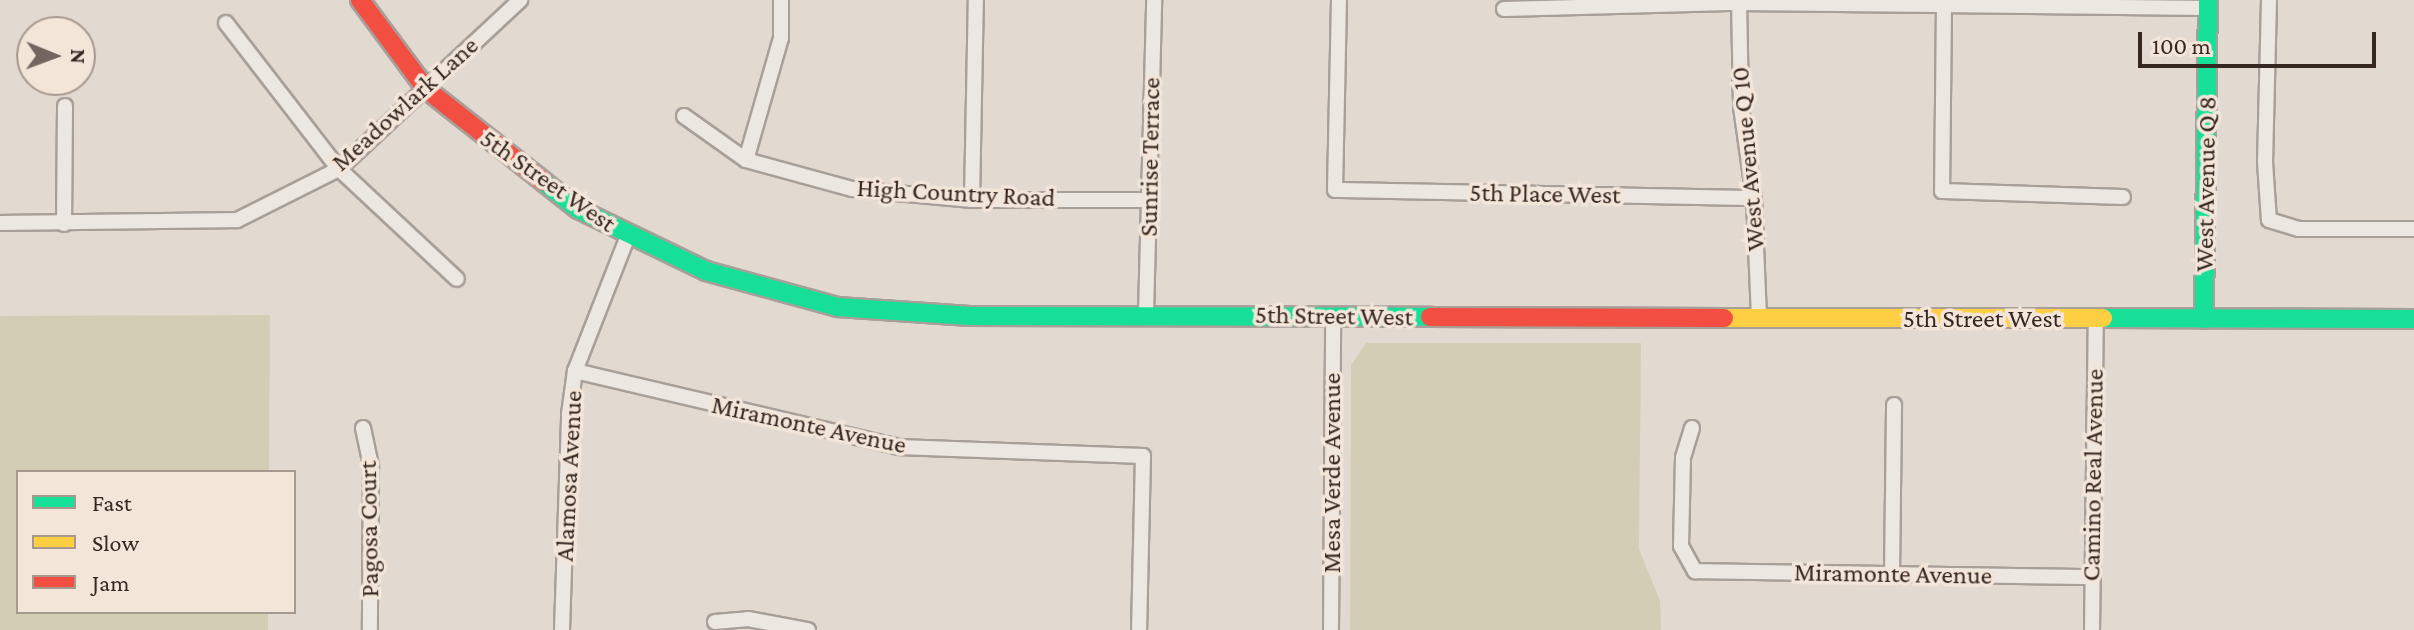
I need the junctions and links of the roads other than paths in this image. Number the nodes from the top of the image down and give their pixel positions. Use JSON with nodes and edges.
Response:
{"nodes":[{"id":1,"x":360,"y":0,"type":"edge"},
{"id":2,"x":781,"y":0,"type":"edge"},
{"id":3,"x":976,"y":0,"type":"edge"},
{"id":4,"x":1154,"y":0,"type":"edge"},
{"id":5,"x":1339,"y":0,"type":"edge"},
{"id":6,"x":2269,"y":0,"type":"edge"},
{"id":7,"x":518,"y":1,"type":"edge"},
{"id":8,"x":1739,"y":1,"type":"edge"},
{"id":9,"x":2208,"y":4,"type":"edge"},
{"id":10,"x":1944,"y":5,"type":"junction"},
{"id":11,"x":1504,"y":9,"type":"dead end"},
{"id":12,"x":226,"y":23,"type":"dead end"},
{"id":13,"x":426,"y":89,"type":"junction"},
{"id":14,"x":65,"y":106,"type":"dead end"},
{"id":15,"x":684,"y":116,"type":"dead end"},
{"id":16,"x":746,"y":160,"type":"junction"},
{"id":17,"x":339,"y":169,"type":"junction"},
{"id":18,"x":2123,"y":197,"type":"dead end"},
{"id":19,"x":1754,"y":198,"type":"junction"},
{"id":20,"x":972,"y":200,"type":"junction"},
{"id":21,"x":1149,"y":200,"type":"junction"},
{"id":22,"x":0,"y":223,"type":"edge"},
{"id":23,"x":64,"y":224,"type":"junction"},
{"id":24,"x":2414,"y":229,"type":"edge"},
{"id":25,"x":628,"y":236,"type":"junction"},
{"id":26,"x":457,"y":279,"type":"dead end"},
{"id":27,"x":1146,"y":314,"type":"junction"},
{"id":28,"x":1333,"y":316,"type":"junction"},
{"id":29,"x":1759,"y":319,"type":"junction"},
{"id":30,"x":2096,"y":319,"type":"junction"},
{"id":31,"x":2204,"y":319,"type":"junction"},
{"id":32,"x":2414,"y":319,"type":"edge"},
{"id":33,"x":575,"y":371,"type":"junction"},
{"id":34,"x":1894,"y":405,"type":"dead end"},
{"id":35,"x":363,"y":428,"type":"dead end"},
{"id":36,"x":1692,"y":428,"type":"dead end"},
{"id":37,"x":1892,"y":574,"type":"junction"},
{"id":38,"x":2091,"y":577,"type":"junction"},
{"id":39,"x":715,"y":622,"type":"dead end"},
{"id":40,"x":370,"y":630,"type":"edge"},
{"id":41,"x":562,"y":630,"type":"edge"},
{"id":42,"x":808,"y":630,"type":"edge"},
{"id":43,"x":1139,"y":630,"type":"edge"},
{"id":44,"x":1331,"y":630,"type":"edge"},
{"id":45,"x":2092,"y":630,"type":"edge"}],
"edges":[{"from":1,"to":13,"type":"street","name":"5th Street West"},
{"from":2,"to":16,"type":"street"},
{"from":3,"to":20,"type":"street"},
{"from":4,"to":21,"type":"street","name":"Sunrise Terrace"},
{"from":5,"to":19,"type":"street","name":"5th Place West"},
{"from":6,"to":24,"type":"street"},
{"from":7,"to":13,"type":"street","name":"Meadowlark Lane"},
{"from":8,"to":10,"type":"street"},
{"from":8,"to":11,"type":"street"},
{"from":8,"to":19,"type":"street","name":"West Avenue Q 10"},
{"from":9,"to":10,"type":"street"},
{"from":9,"to":31,"type":"street","name":"West Avenue Q 8"},
{"from":10,"to":18,"type":"street"},
{"from":12,"to":17,"type":"street"},
{"from":13,"to":17,"type":"street","name":"Meadowlark Lane"},
{"from":13,"to":25,"type":"street","name":"5th Street West"},
{"from":14,"to":23,"type":"street"},
{"from":15,"to":16,"type":"street","name":"High Country Road"},
{"from":16,"to":20,"type":"street","name":"High Country Road"},
{"from":17,"to":23,"type":"street","name":"Meadowlark Lane"},
{"from":17,"to":26,"type":"street"},
{"from":19,"to":29,"type":"street","name":"West Avenue Q 10"},
{"from":20,"to":21,"type":"street","name":"High Country Road"},
{"from":21,"to":27,"type":"street","name":"Sunrise Terrace"},
{"from":22,"to":23,"type":"street","name":"Meadowlark Lane"},
{"from":25,"to":27,"type":"street","name":"5th Street West"},
{"from":25,"to":33,"type":"street","name":"Alamosa Avenue"},
{"from":27,"to":28,"type":"street","name":"5th Street West"},
{"from":28,"to":29,"type":"street","name":"5th Street West"},
{"from":28,"to":44,"type":"street","name":"Mesa Verde Avenue"},
{"from":29,"to":30,"type":"street","name":"5th Street West"},
{"from":30,"to":31,"type":"street","name":"5th Street West"},
{"from":30,"to":38,"type":"street","name":"Camino Real Avenue"},
{"from":31,"to":32,"type":"street","name":"5th Street West"},
{"from":33,"to":41,"type":"street","name":"Alamosa Avenue"},
{"from":33,"to":43,"type":"street","name":"Miramonte Avenue"},
{"from":34,"to":37,"type":"street"},
{"from":35,"to":40,"type":"street","name":"Pagosa Court"},
{"from":36,"to":37,"type":"street","name":"Miramonte Avenue"},
{"from":37,"to":38,"type":"street","name":"Miramonte Avenue"},
{"from":38,"to":45,"type":"street","name":"Camino Real Avenue"},
{"from":39,"to":42,"type":"street"}]}
